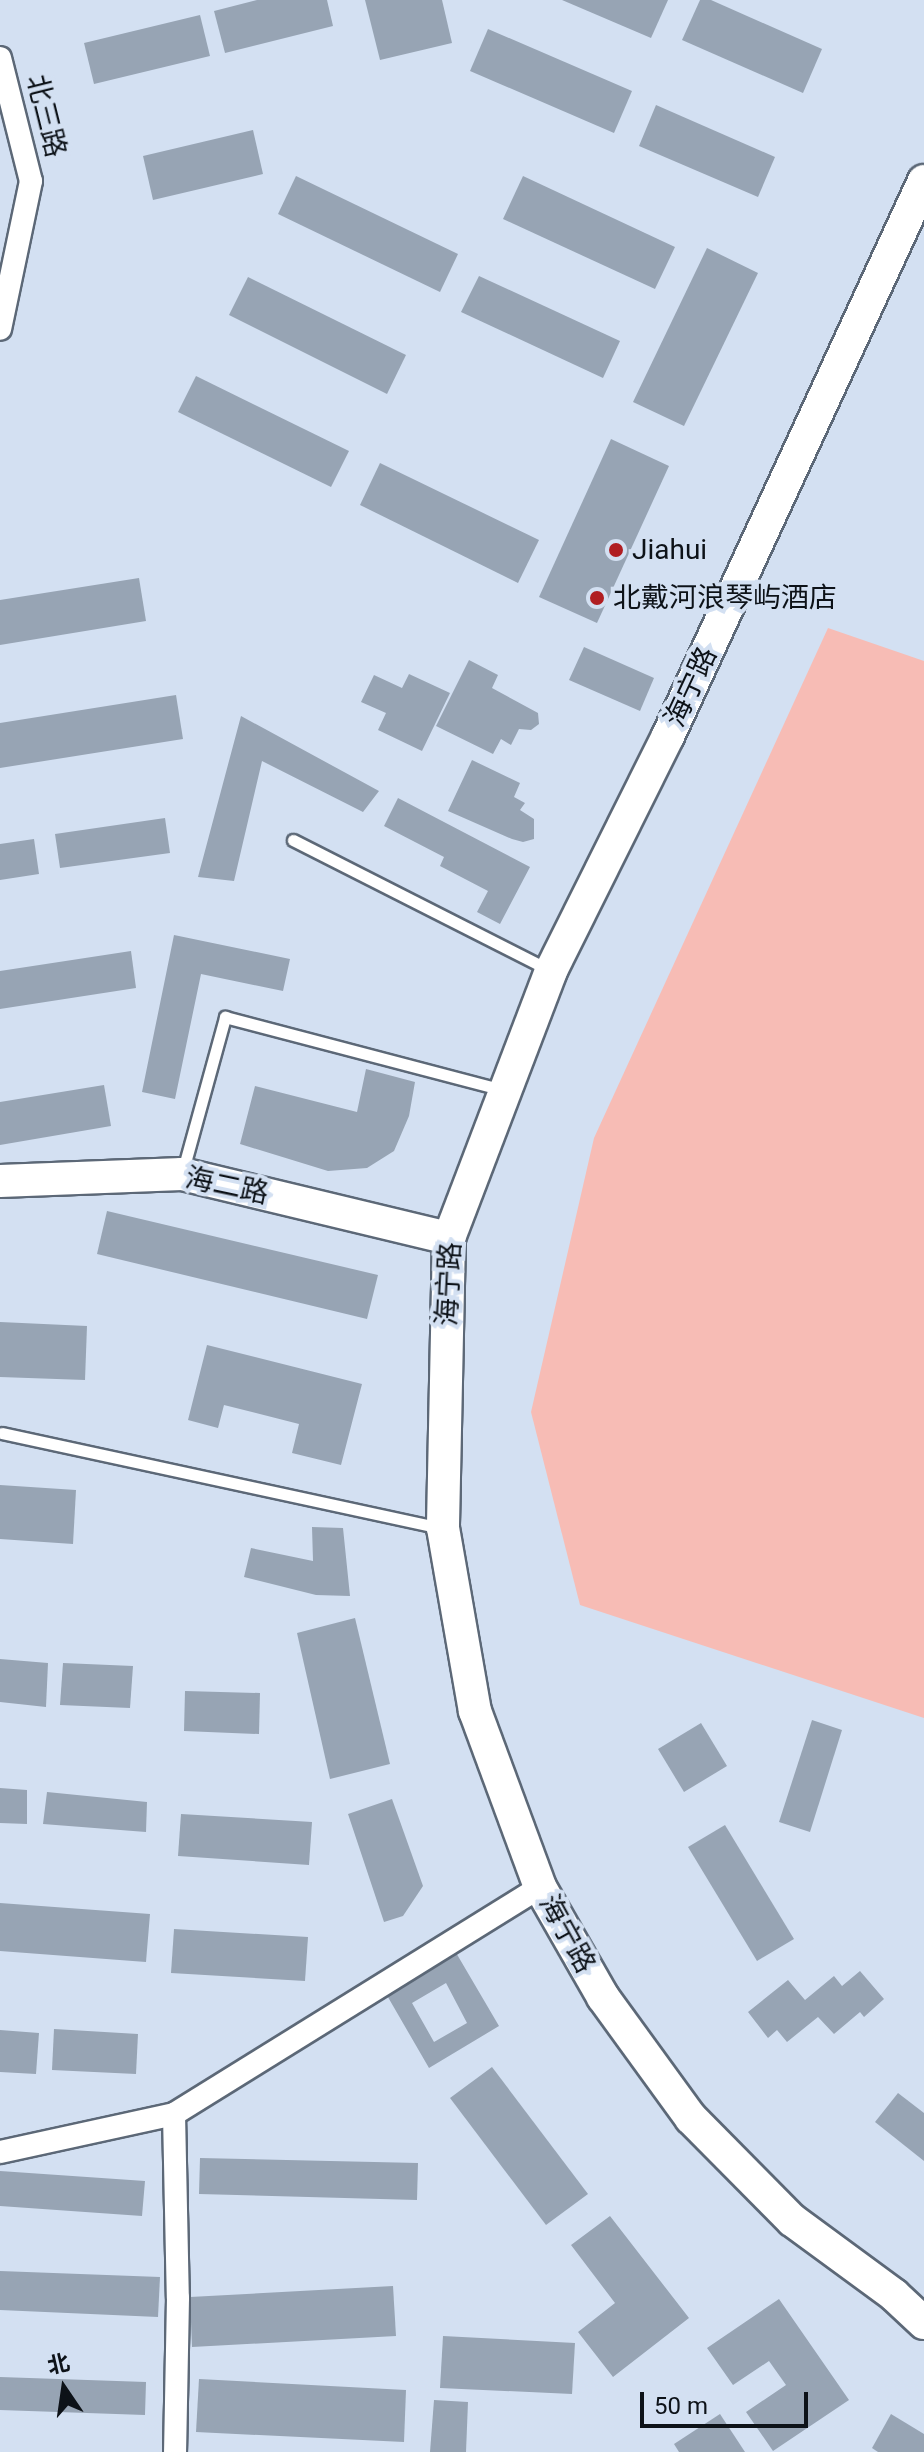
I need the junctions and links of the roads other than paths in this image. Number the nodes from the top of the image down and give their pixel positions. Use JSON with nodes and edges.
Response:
{"nodes":[{"id":1,"x":0,"y":58,"type":"edge"},
{"id":2,"x":924,"y":181,"type":"edge"},
{"id":3,"x":0,"y":329,"type":"edge"},
{"id":4,"x":293,"y":840,"type":"dead end"},
{"id":5,"x":551,"y":971,"type":"junction"},
{"id":6,"x":503,"y":1090,"type":"junction"},
{"id":7,"x":182,"y":1174,"type":"junction"},
{"id":8,"x":0,"y":1181,"type":"edge"},
{"id":9,"x":449,"y":1238,"type":"junction"},
{"id":10,"x":2,"y":1433,"type":"dead end"},
{"id":11,"x":443,"y":1528,"type":"junction"},
{"id":12,"x":540,"y":1887,"type":"junction"},
{"id":13,"x":174,"y":2114,"type":"junction"},
{"id":14,"x":0,"y":2152,"type":"edge"},
{"id":15,"x":924,"y":2323,"type":"edge"},
{"id":16,"x":175,"y":2452,"type":"edge"}],
"edges":[{"from":1,"to":3,"type":"street","name":"北三路"},
{"from":2,"to":5,"type":"main road","name":"海宁路"},
{"from":4,"to":5,"type":"lane"},
{"from":5,"to":6,"type":"main road","name":"海宁路"},
{"from":6,"to":7,"type":"lane"},
{"from":6,"to":9,"type":"main road","name":"海宁路"},
{"from":7,"to":8,"type":"main road","name":"海二路"},
{"from":7,"to":9,"type":"main road","name":"海二路"},
{"from":9,"to":11,"type":"main road","name":"海宁路"},
{"from":10,"to":11,"type":"lane"},
{"from":11,"to":12,"type":"main road","name":"海宁路"},
{"from":12,"to":13,"type":"street"},
{"from":12,"to":15,"type":"main road","name":"海宁路"},
{"from":13,"to":14,"type":"street"},
{"from":13,"to":16,"type":"street"}]}
